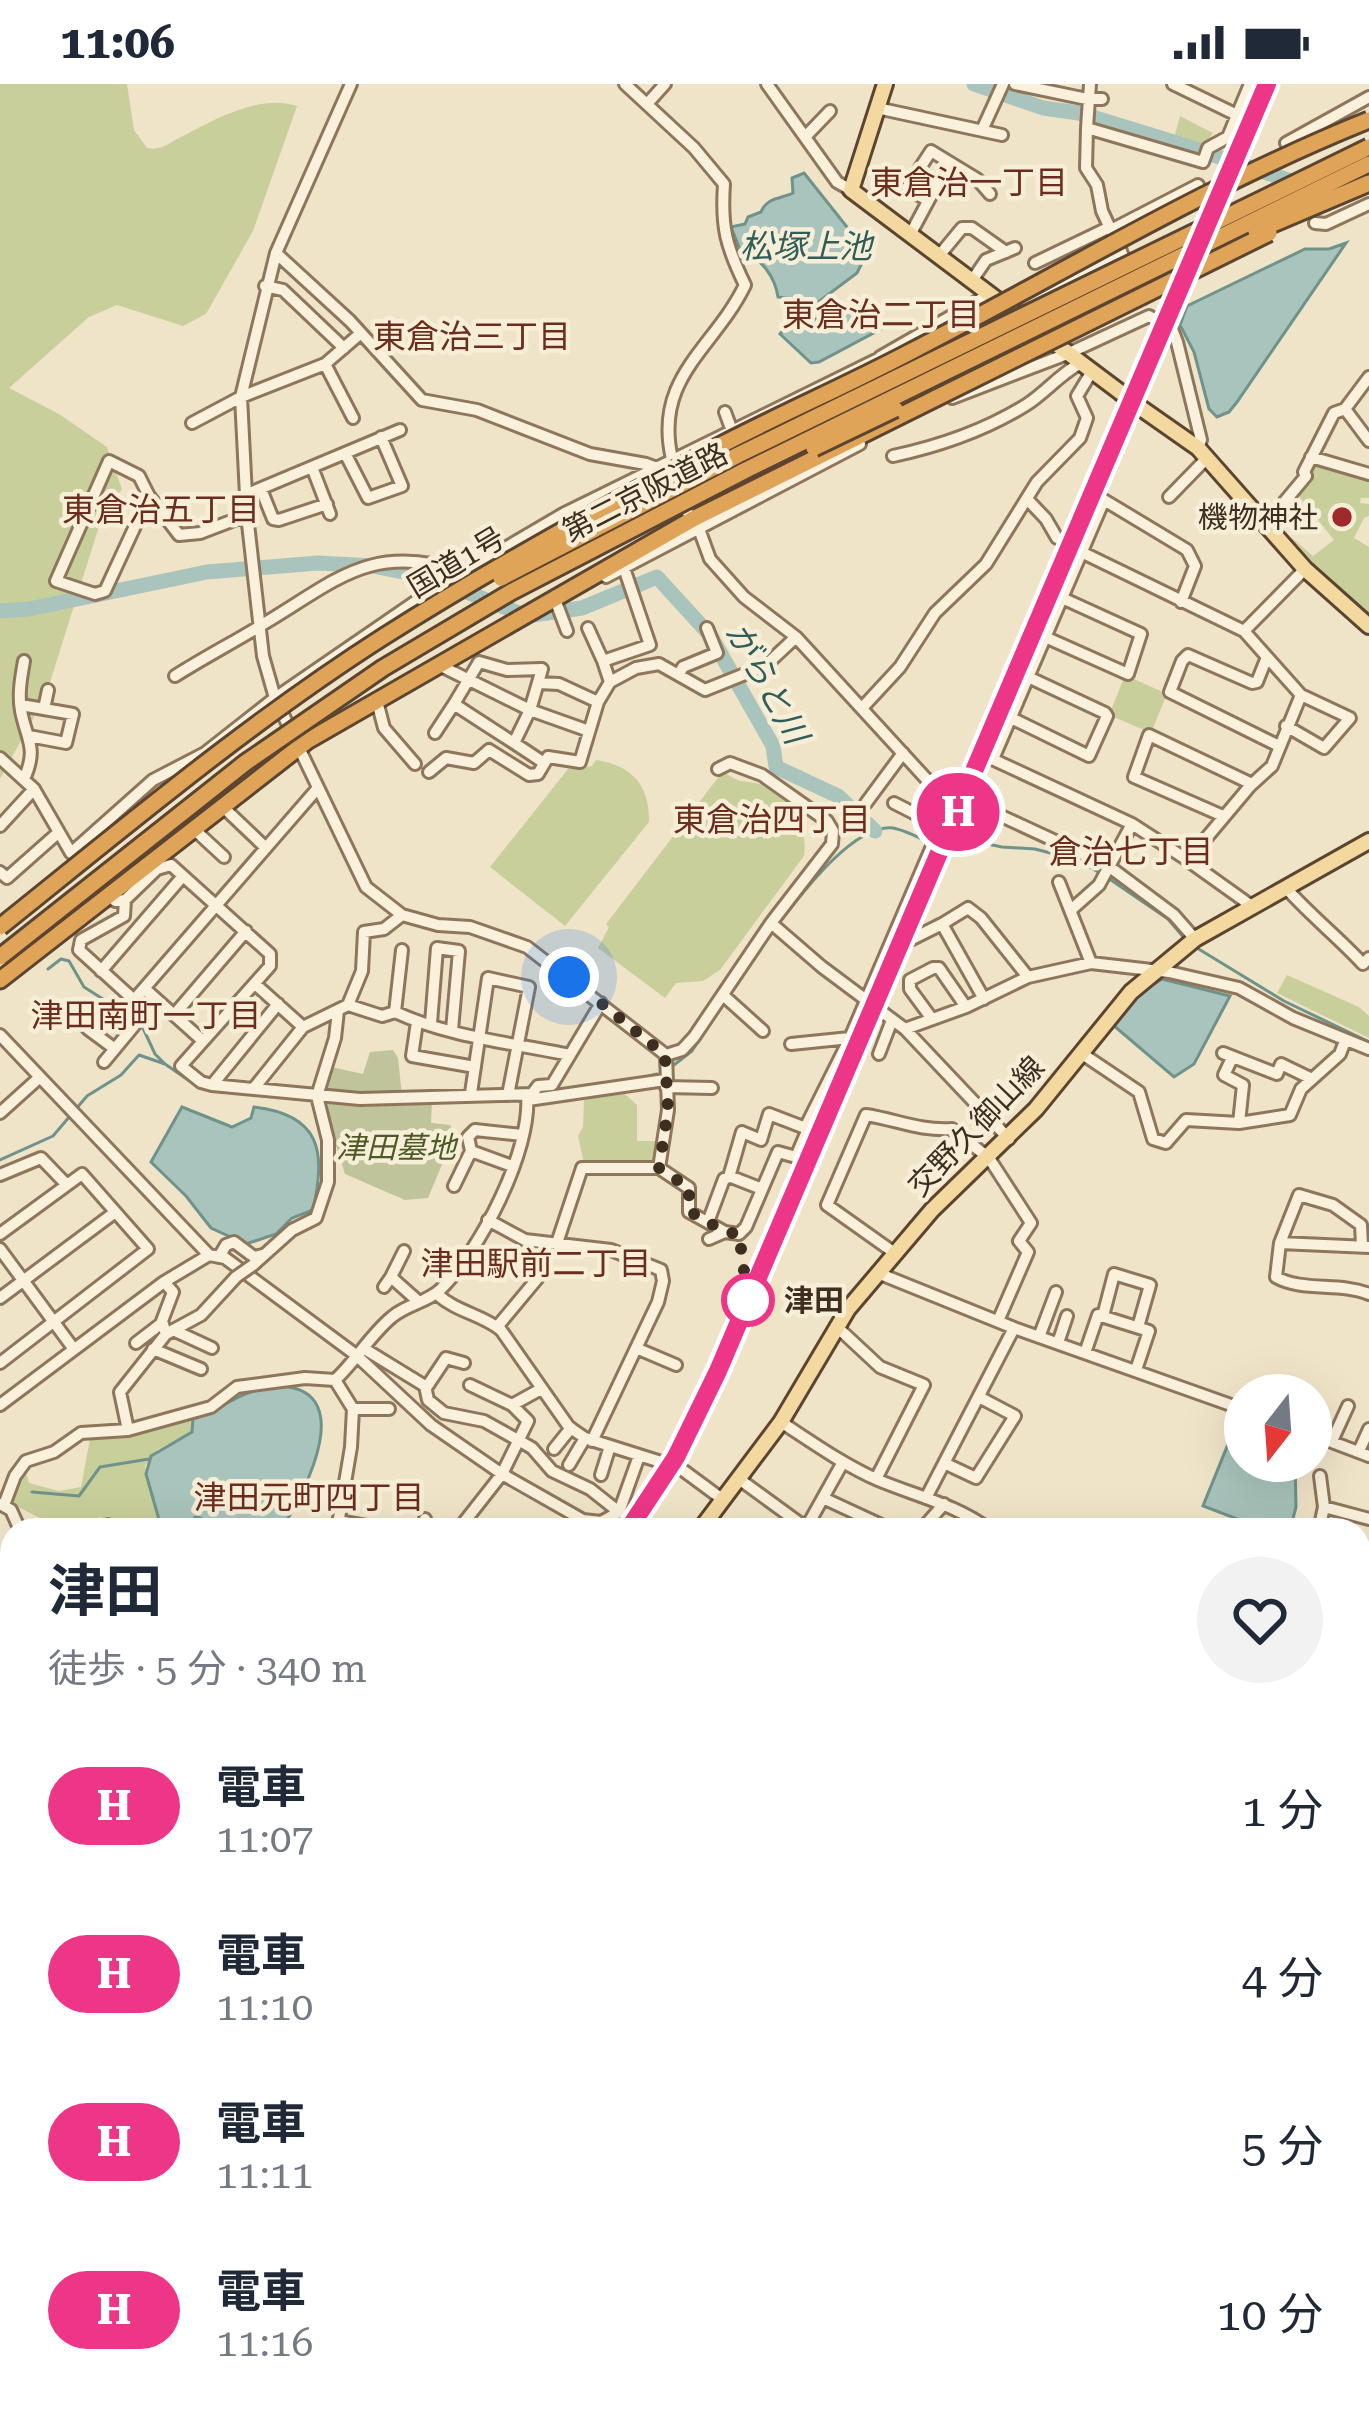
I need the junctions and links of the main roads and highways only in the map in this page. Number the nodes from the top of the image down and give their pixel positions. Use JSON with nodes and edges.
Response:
{"nodes":[{"id":1,"x":885,"y":84,"type":"edge"},
{"id":2,"x":1369,"y":121,"type":"edge"},
{"id":3,"x":1369,"y":147,"type":"edge"},
{"id":4,"x":1369,"y":164,"type":"edge"},
{"id":5,"x":1369,"y":184,"type":"edge"},
{"id":6,"x":666,"y":490,"type":"junction"},
{"id":7,"x":605,"y":542,"type":"junction"},
{"id":8,"x":1369,"y":626,"type":"edge"},
{"id":9,"x":1369,"y":841,"type":"edge"},
{"id":10,"x":0,"y":932,"type":"edge"},
{"id":11,"x":0,"y":956,"type":"edge"},
{"id":12,"x":0,"y":980,"type":"edge"},
{"id":13,"x":709,"y":1518,"type":"edge"}],
"edges":[{"from":1,"to":8,"type":"main road","bridge":true},
{"from":2,"to":6,"type":"highway","bridge":true},
{"from":2,"to":10,"type":"highway","name":"国道1号","bridge":true},
{"from":3,"to":6,"type":"highway","name":"第二京阪道路","bridge":true},
{"from":4,"to":7,"type":"highway","name":"第二京阪道路","bridge":true},
{"from":5,"to":7,"type":"highway","bridge":true},
{"from":5,"to":12,"type":"highway","bridge":true},
{"from":6,"to":10,"type":"highway","name":"第二京阪道路","bridge":true},
{"from":7,"to":11,"type":"highway","name":"第二京阪道路","bridge":true},
{"from":9,"to":13,"type":"main road","name":"交野久御山線"}]}
